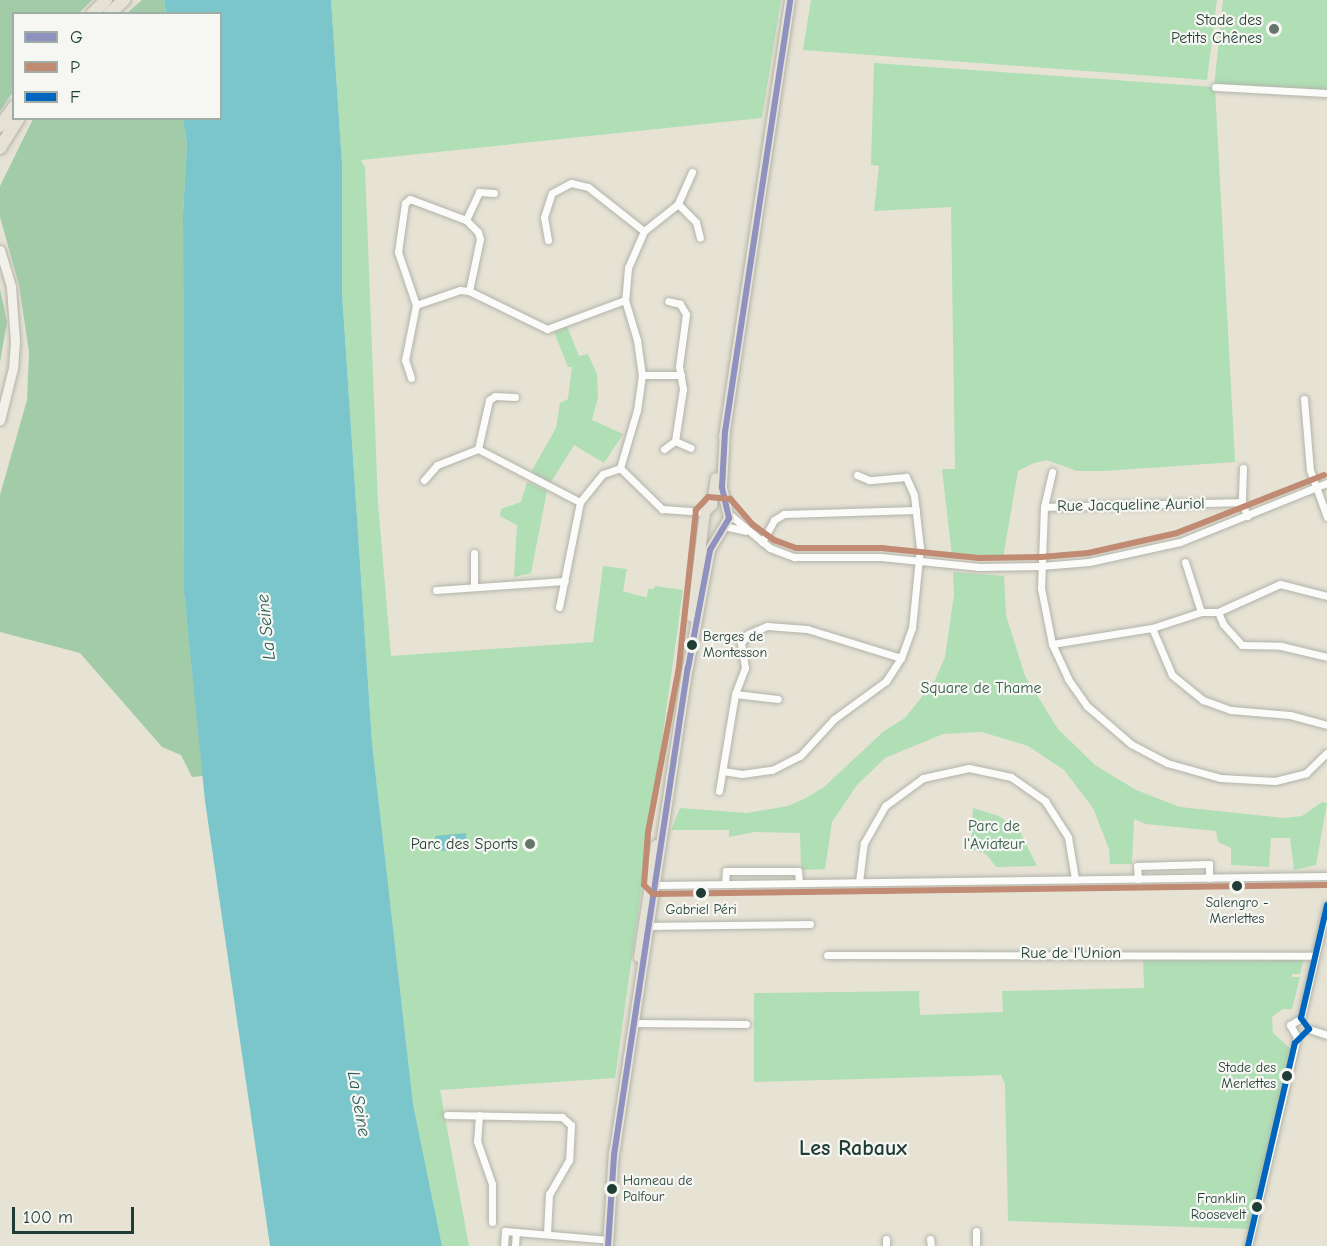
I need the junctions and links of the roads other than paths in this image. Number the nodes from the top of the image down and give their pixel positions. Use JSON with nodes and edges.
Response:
{"nodes":[{"id":1,"x":106,"y":0,"type":"edge"},
{"id":2,"x":124,"y":0,"type":"edge"},
{"id":3,"x":790,"y":0,"type":"edge"},
{"id":4,"x":94,"y":12,"type":"edge"},
{"id":5,"x":111,"y":12,"type":"edge"},
{"id":6,"x":1215,"y":87,"type":"dead end"},
{"id":7,"x":1327,"y":93,"type":"edge"},
{"id":8,"x":12,"y":109,"type":"edge"},
{"id":9,"x":18,"y":120,"type":"edge"},
{"id":10,"x":0,"y":126,"type":"edge"},
{"id":11,"x":0,"y":148,"type":"edge"},
{"id":12,"x":692,"y":172,"type":"dead end"},
{"id":13,"x":494,"y":193,"type":"dead end"},
{"id":14,"x":678,"y":204,"type":"junction"},
{"id":15,"x":466,"y":220,"type":"junction"},
{"id":16,"x":644,"y":231,"type":"junction"},
{"id":17,"x":700,"y":238,"type":"dead end"},
{"id":18,"x":548,"y":240,"type":"dead end"},
{"id":19,"x":0,"y":250,"type":"edge"},
{"id":20,"x":469,"y":291,"type":"junction"},
{"id":21,"x":625,"y":300,"type":"junction"},
{"id":22,"x":668,"y":301,"type":"dead end"},
{"id":23,"x":416,"y":305,"type":"junction"},
{"id":24,"x":642,"y":375,"type":"junction"},
{"id":25,"x":681,"y":375,"type":"junction"},
{"id":26,"x":411,"y":378,"type":"dead end"},
{"id":27,"x":516,"y":397,"type":"dead end"},
{"id":28,"x":1304,"y":399,"type":"dead end"},
{"id":29,"x":0,"y":420,"type":"edge"},
{"id":30,"x":726,"y":432,"type":"junction"},
{"id":31,"x":675,"y":441,"type":"junction"},
{"id":32,"x":691,"y":448,"type":"dead end"},
{"id":33,"x":478,"y":449,"type":"junction"},
{"id":34,"x":664,"y":449,"type":"dead end"},
{"id":35,"x":620,"y":468,"type":"junction"},
{"id":36,"x":1243,"y":468,"type":"dead end"},
{"id":37,"x":1052,"y":472,"type":"dead end"},
{"id":38,"x":857,"y":475,"type":"dead end"},
{"id":39,"x":424,"y":480,"type":"dead end"},
{"id":40,"x":1327,"y":483,"type":"edge"},
{"id":41,"x":1315,"y":488,"type":"junction"},
{"id":42,"x":580,"y":502,"type":"junction"},
{"id":43,"x":1242,"y":502,"type":"junction"},
{"id":44,"x":1044,"y":507,"type":"junction"},
{"id":45,"x":727,"y":510,"type":"junction"},
{"id":46,"x":916,"y":510,"type":"junction"},
{"id":47,"x":708,"y":512,"type":"junction"},
{"id":48,"x":1247,"y":516,"type":"junction"},
{"id":49,"x":1327,"y":517,"type":"edge"},
{"id":50,"x":723,"y":526,"type":"junction"},
{"id":51,"x":747,"y":532,"type":"junction"},
{"id":52,"x":763,"y":540,"type":"junction"},
{"id":53,"x":474,"y":553,"type":"dead end"},
{"id":54,"x":917,"y":560,"type":"junction"},
{"id":55,"x":1185,"y":561,"type":"dead end"},
{"id":56,"x":1041,"y":566,"type":"junction"},
{"id":57,"x":565,"y":580,"type":"junction"},
{"id":58,"x":474,"y":586,"type":"junction"},
{"id":59,"x":436,"y":590,"type":"dead end"},
{"id":60,"x":1327,"y":596,"type":"edge"},
{"id":61,"x":559,"y":607,"type":"dead end"},
{"id":62,"x":1201,"y":612,"type":"junction"},
{"id":63,"x":1218,"y":612,"type":"junction"},
{"id":64,"x":1152,"y":628,"type":"junction"},
{"id":65,"x":1052,"y":644,"type":"junction"},
{"id":66,"x":1327,"y":657,"type":"edge"},
{"id":67,"x":901,"y":658,"type":"junction"},
{"id":68,"x":688,"y":668,"type":"junction"},
{"id":69,"x":735,"y":694,"type":"junction"},
{"id":70,"x":778,"y":699,"type":"dead end"},
{"id":71,"x":1327,"y":724,"type":"edge"},
{"id":72,"x":1327,"y":753,"type":"edge"},
{"id":73,"x":672,"y":771,"type":"junction"},
{"id":74,"x":723,"y":771,"type":"junction"},
{"id":75,"x":719,"y":791,"type":"dead end"},
{"id":76,"x":1327,"y":876,"type":"edge"},
{"id":77,"x":1209,"y":878,"type":"junction"},
{"id":78,"x":1076,"y":879,"type":"junction"},
{"id":79,"x":1138,"y":879,"type":"junction"},
{"id":80,"x":859,"y":882,"type":"junction"},
{"id":81,"x":799,"y":883,"type":"junction"},
{"id":82,"x":725,"y":884,"type":"junction"},
{"id":83,"x":653,"y":885,"type":"junction"},
{"id":84,"x":1327,"y":905,"type":"edge"},
{"id":85,"x":810,"y":924,"type":"dead end"},
{"id":86,"x":649,"y":925,"type":"junction"},
{"id":87,"x":1327,"y":950,"type":"edge"},
{"id":88,"x":1316,"y":952,"type":"junction"},
{"id":89,"x":827,"y":955,"type":"dead end"},
{"id":90,"x":1301,"y":1018,"type":"junction"},
{"id":91,"x":635,"y":1023,"type":"junction"},
{"id":92,"x":746,"y":1024,"type":"dead end"},
{"id":93,"x":1309,"y":1029,"type":"junction"},
{"id":94,"x":1327,"y":1035,"type":"edge"},
{"id":95,"x":1297,"y":1037,"type":"junction"},
{"id":96,"x":447,"y":1115,"type":"dead end"},
{"id":97,"x":479,"y":1115,"type":"junction"},
{"id":98,"x":614,"y":1155,"type":"junction"},
{"id":99,"x":492,"y":1222,"type":"dead end"},
{"id":100,"x":976,"y":1231,"type":"dead end"},
{"id":101,"x":516,"y":1232,"type":"junction"},
{"id":102,"x":547,"y":1234,"type":"junction"},
{"id":103,"x":608,"y":1243,"type":"edge"},
{"id":104,"x":1250,"y":1245,"type":"edge"},
{"id":105,"x":504,"y":1246,"type":"edge"},
{"id":106,"x":515,"y":1246,"type":"edge"},
{"id":107,"x":976,"y":1246,"type":"edge"}],
"edges":[{"from":1,"to":4,"type":"highway"},
{"from":2,"to":5,"type":"highway"},
{"from":3,"to":30,"type":"main road"},
{"from":6,"to":7,"type":"street"},
{"from":8,"to":10,"type":"highway"},
{"from":9,"to":11,"type":"highway"},
{"from":12,"to":14,"type":"street"},
{"from":13,"to":15,"type":"street"},
{"from":14,"to":16,"type":"street"},
{"from":14,"to":17,"type":"street"},
{"from":15,"to":20,"type":"street"},
{"from":15,"to":23,"type":"street"},
{"from":16,"to":18,"type":"street"},
{"from":16,"to":21,"type":"street"},
{"from":19,"to":29,"type":"main road"},
{"from":20,"to":21,"type":"street"},
{"from":20,"to":23,"type":"street"},
{"from":21,"to":24,"type":"street"},
{"from":22,"to":25,"type":"street"},
{"from":23,"to":26,"type":"street"},
{"from":24,"to":25,"type":"street"},
{"from":24,"to":35,"type":"street"},
{"from":25,"to":31,"type":"street"},
{"from":27,"to":33,"type":"street"},
{"from":28,"to":41,"type":"street"},
{"from":30,"to":45,"type":"main road"},
{"from":30,"to":47,"type":"main road"},
{"from":31,"to":32,"type":"street"},
{"from":31,"to":34,"type":"street"},
{"from":33,"to":39,"type":"street"},
{"from":33,"to":42,"type":"street"},
{"from":35,"to":42,"type":"street"},
{"from":35,"to":47,"type":"street"},
{"from":36,"to":43,"type":"street"},
{"from":37,"to":44,"type":"street"},
{"from":38,"to":46,"type":"street"},
{"from":40,"to":41,"type":"street"},
{"from":41,"to":48,"type":"street"},
{"from":41,"to":49,"type":"street"},
{"from":42,"to":57,"type":"street"},
{"from":43,"to":44,"type":"street","name":"Rue Jacqueline Auriol"},
{"from":43,"to":48,"type":"street"},
{"from":44,"to":56,"type":"street","name":"Rue Jacqueline Auriol"},
{"from":45,"to":47,"type":"main road"},
{"from":45,"to":50,"type":"main road"},
{"from":45,"to":51,"type":"street"},
{"from":46,"to":52,"type":"street"},
{"from":46,"to":54,"type":"street"},
{"from":47,"to":50,"type":"main road"},
{"from":47,"to":68,"type":"main road"},
{"from":48,"to":56,"type":"street"},
{"from":50,"to":51,"type":"street"},
{"from":50,"to":68,"type":"main road"},
{"from":51,"to":52,"type":"street"},
{"from":52,"to":54,"type":"street"},
{"from":53,"to":58,"type":"street"},
{"from":54,"to":56,"type":"street"},
{"from":54,"to":67,"type":"street"},
{"from":55,"to":62,"type":"street"},
{"from":56,"to":65,"type":"street","name":"Rue Jacqueline Auriol"},
{"from":57,"to":58,"type":"street"},
{"from":57,"to":61,"type":"street"},
{"from":58,"to":59,"type":"street"},
{"from":60,"to":63,"type":"street"},
{"from":62,"to":63,"type":"street"},
{"from":62,"to":64,"type":"street"},
{"from":63,"to":66,"type":"street"},
{"from":64,"to":65,"type":"street"},
{"from":64,"to":71,"type":"street"},
{"from":65,"to":72,"type":"street","name":"Rue Jacqueline Auriol"},
{"from":67,"to":69,"type":"street"},
{"from":67,"to":74,"type":"street"},
{"from":68,"to":73,"type":"main road"},
{"from":69,"to":70,"type":"street"},
{"from":69,"to":74,"type":"street"},
{"from":73,"to":83,"type":"main road"},
{"from":73,"to":83,"type":"main road"},
{"from":74,"to":75,"type":"street"},
{"from":76,"to":77,"type":"street"},
{"from":77,"to":79,"type":"street"},
{"from":77,"to":79,"type":"street"},
{"from":78,"to":79,"type":"street"},
{"from":78,"to":80,"type":"street"},
{"from":78,"to":80,"type":"street"},
{"from":80,"to":81,"type":"street"},
{"from":81,"to":82,"type":"street"},
{"from":81,"to":82,"type":"street"},
{"from":82,"to":83,"type":"street"},
{"from":83,"to":86,"type":"main road"},
{"from":84,"to":88,"type":"street"},
{"from":85,"to":86,"type":"street"},
{"from":86,"to":91,"type":"main road"},
{"from":86,"to":98,"type":"main road"},
{"from":87,"to":88,"type":"street","name":"Rue de l'Union"},
{"from":88,"to":89,"type":"street","name":"Rue de l'Union"},
{"from":88,"to":90,"type":"street"},
{"from":90,"to":93,"type":"street"},
{"from":90,"to":95,"type":"street"},
{"from":91,"to":92,"type":"street"},
{"from":91,"to":98,"type":"main road"},
{"from":93,"to":94,"type":"street"},
{"from":93,"to":95,"type":"street"},
{"from":95,"to":104,"type":"street"},
{"from":96,"to":97,"type":"street"},
{"from":97,"to":99,"type":"street"},
{"from":97,"to":102,"type":"street"},
{"from":98,"to":103,"type":"main road"},
{"from":100,"to":107,"type":"street"},
{"from":101,"to":102,"type":"street"},
{"from":101,"to":105,"type":"street"},
{"from":101,"to":106,"type":"street"},
{"from":102,"to":103,"type":"street"}]}
